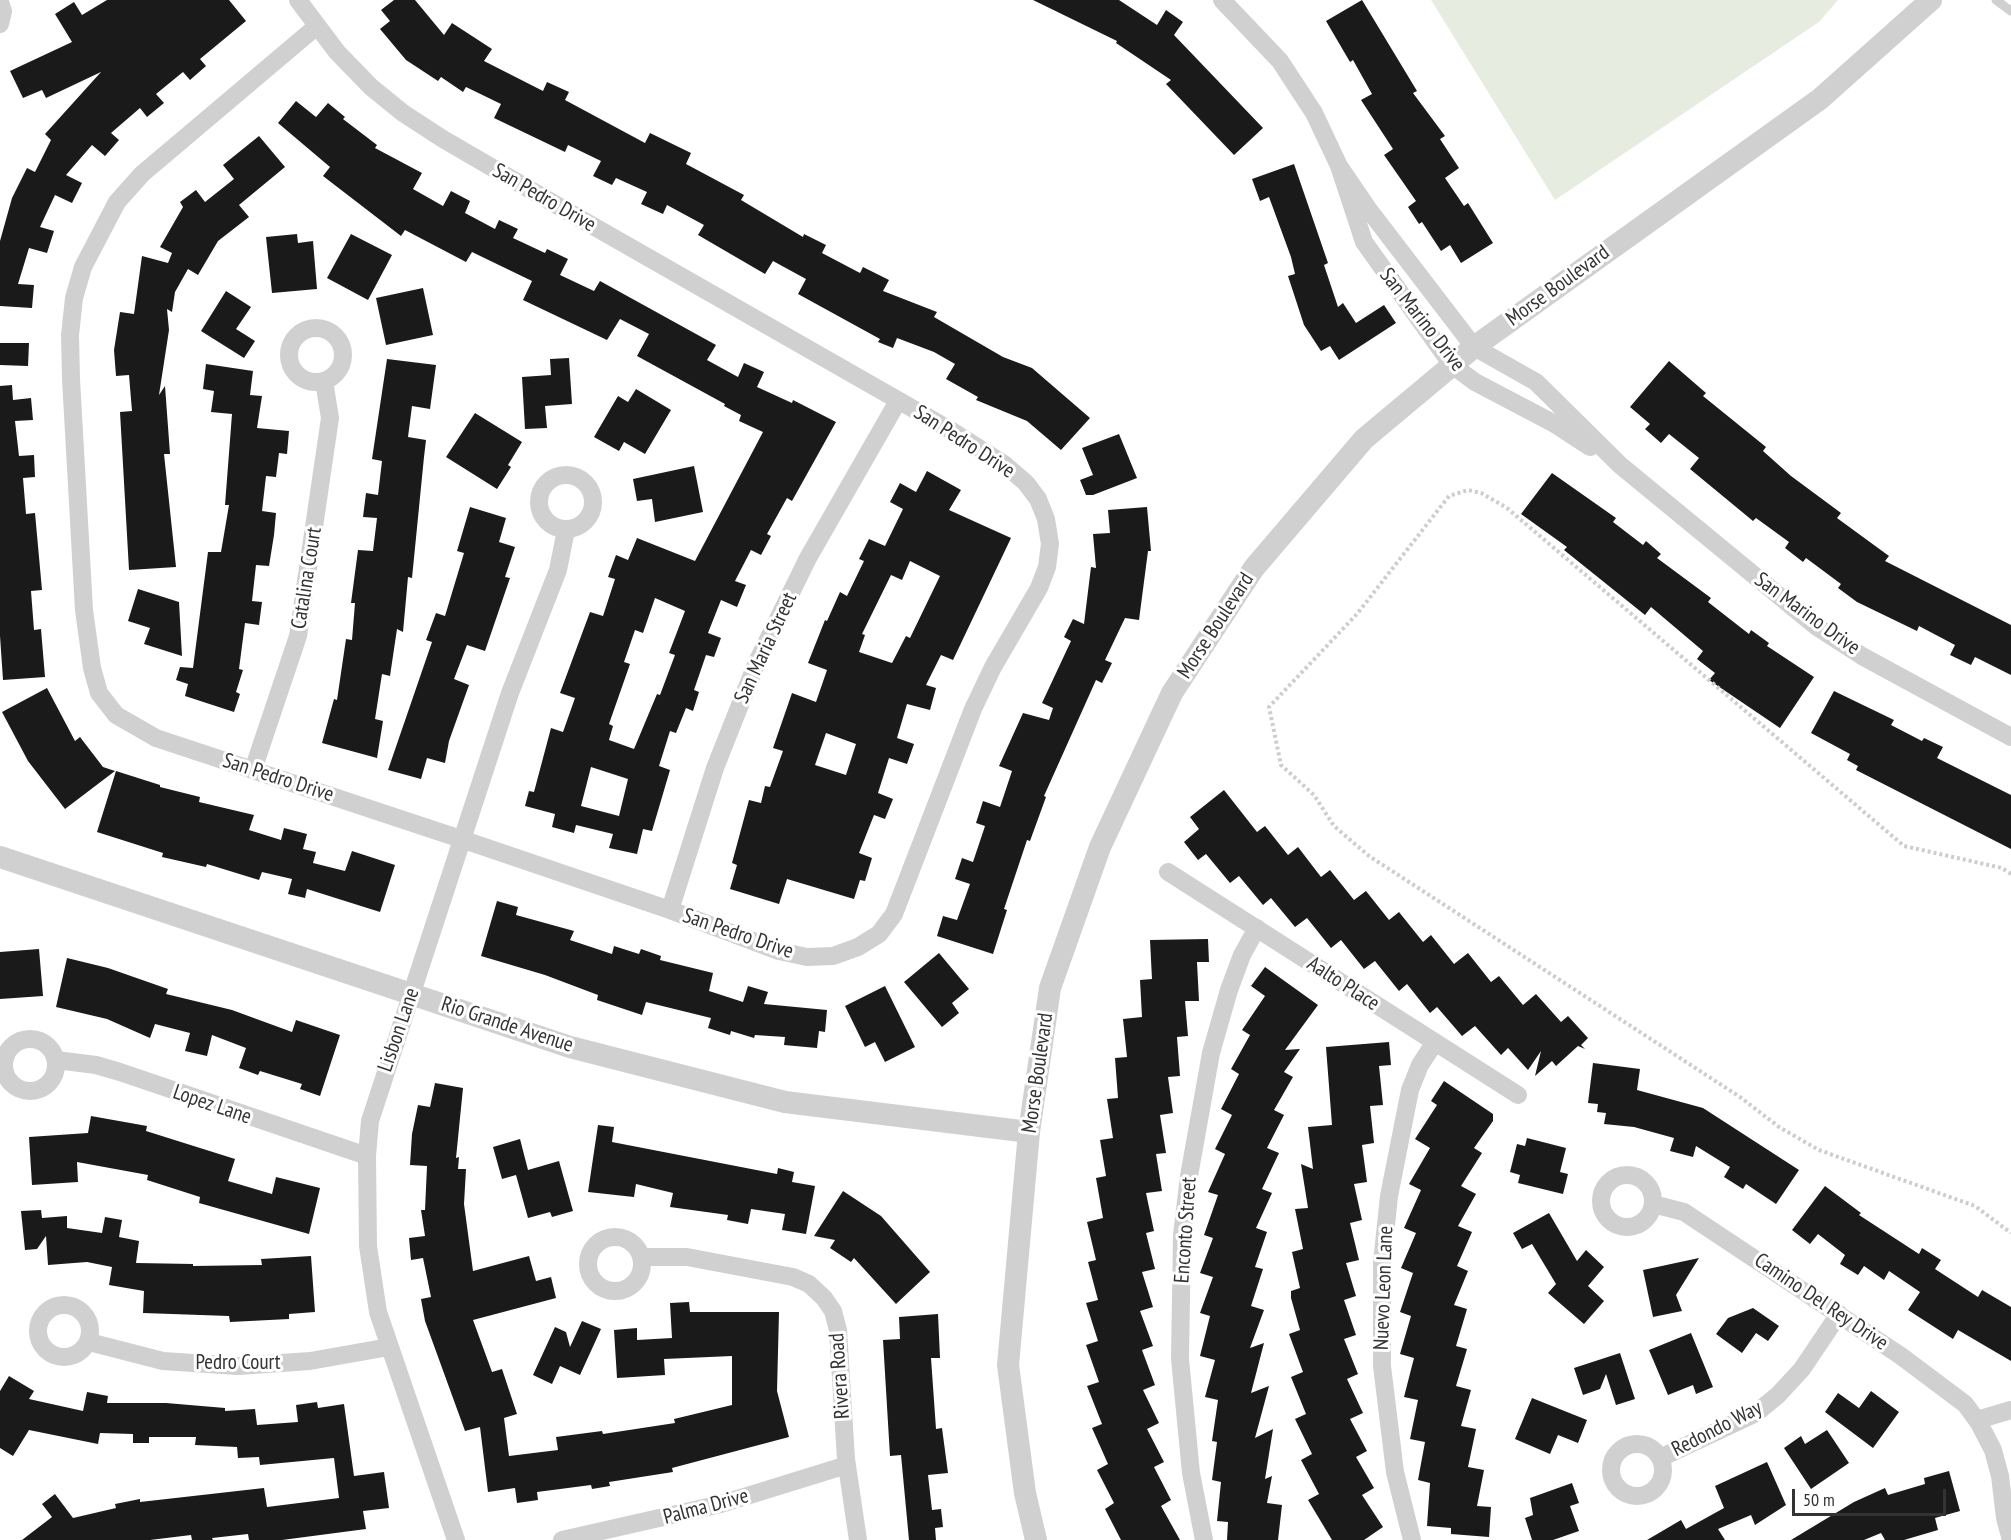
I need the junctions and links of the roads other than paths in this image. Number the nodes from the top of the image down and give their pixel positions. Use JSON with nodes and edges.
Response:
{"nodes":[{"id":1,"x":298,"y":0,"type":"edge"},
{"id":2,"x":1222,"y":0,"type":"edge"},
{"id":3,"x":1931,"y":0,"type":"edge"},
{"id":4,"x":1996,"y":0,"type":"edge"},
{"id":5,"x":0,"y":2,"type":"edge"},
{"id":6,"x":2011,"y":11,"type":"edge"},
{"id":7,"x":0,"y":24,"type":"edge"},
{"id":8,"x":317,"y":26,"type":"junction"},
{"id":9,"x":1339,"y":166,"type":"junction"},
{"id":10,"x":1473,"y":347,"type":"junction"},
{"id":11,"x":1452,"y":365,"type":"junction"},
{"id":12,"x":324,"y":381,"type":"dead end"},
{"id":13,"x":898,"y":401,"type":"junction"},
{"id":14,"x":1620,"y":465,"type":"junction"},
{"id":15,"x":566,"y":530,"type":"dead end"},
{"id":16,"x":2011,"y":737,"type":"edge"},
{"id":17,"x":253,"y":770,"type":"junction"},
{"id":18,"x":461,"y":839,"type":"junction"},
{"id":19,"x":0,"y":856,"type":"edge"},
{"id":20,"x":1168,"y":872,"type":"dead end"},
{"id":21,"x":670,"y":910,"type":"junction"},
{"id":22,"x":1257,"y":928,"type":"junction"},
{"id":23,"x":412,"y":994,"type":"junction"},
{"id":24,"x":1435,"y":1042,"type":"junction"},
{"id":25,"x":56,"y":1060,"type":"dead end"},
{"id":26,"x":1518,"y":1095,"type":"dead end"},
{"id":27,"x":1029,"y":1132,"type":"junction"},
{"id":28,"x":367,"y":1156,"type":"junction"},
{"id":29,"x":1653,"y":1204,"type":"dead end"},
{"id":30,"x":642,"y":1257,"type":"dead end"},
{"id":31,"x":1839,"y":1314,"type":"junction"},
{"id":32,"x":89,"y":1342,"type":"dead end"},
{"id":33,"x":389,"y":1347,"type":"junction"},
{"id":34,"x":2011,"y":1410,"type":"edge"},
{"id":35,"x":1977,"y":1420,"type":"junction"},
{"id":36,"x":1660,"y":1458,"type":"dead end"},
{"id":37,"x":847,"y":1466,"type":"junction"},
{"id":38,"x":2006,"y":1479,"type":"edge"},
{"id":39,"x":456,"y":1540,"type":"edge"},
{"id":40,"x":562,"y":1540,"type":"edge"},
{"id":41,"x":858,"y":1540,"type":"edge"},
{"id":42,"x":1035,"y":1540,"type":"edge"},
{"id":43,"x":1204,"y":1540,"type":"edge"},
{"id":44,"x":1412,"y":1540,"type":"edge"},
{"id":45,"x":2011,"y":1540,"type":"edge"}],
"edges":[{"from":1,"to":8,"type":"street","name":"San Pedro Drive"},
{"from":2,"to":9,"type":"street","name":"San Marino Drive"},
{"from":3,"to":10,"type":"street","name":"Morse Boulevard"},
{"from":4,"to":6,"type":"lane"},
{"from":5,"to":7,"type":"street"},
{"from":8,"to":13,"type":"street","name":"San Pedro Drive"},
{"from":8,"to":17,"type":"street","name":"San Pedro Drive"},
{"from":9,"to":10,"type":"street","name":"San Marino Drive"},
{"from":9,"to":11,"type":"street","name":"San Marino Drive"},
{"from":10,"to":11,"type":"street","name":"Morse Boulevard"},
{"from":10,"to":14,"type":"street","name":"San Marino Drive"},
{"from":11,"to":14,"type":"street","name":"San Marino Drive"},
{"from":11,"to":27,"type":"street","name":"Morse Boulevard"},
{"from":12,"to":17,"type":"street","name":"Catalina Court"},
{"from":13,"to":21,"type":"street","name":"San Maria Street"},
{"from":13,"to":21,"type":"street","name":"San Pedro Drive"},
{"from":14,"to":16,"type":"street","name":"San Marino Drive"},
{"from":15,"to":18,"type":"street","name":"Lisbon Lane"},
{"from":17,"to":18,"type":"street","name":"San Pedro Drive"},
{"from":18,"to":21,"type":"street","name":"San Pedro Drive"},
{"from":18,"to":23,"type":"street","name":"Lisbon Lane"},
{"from":19,"to":23,"type":"street","name":"Rio Grande Avenue"},
{"from":20,"to":22,"type":"street","name":"Aalto Place"},
{"from":22,"to":24,"type":"street","name":"Aalto Place"},
{"from":22,"to":43,"type":"street","name":"Enconto Street"},
{"from":23,"to":27,"type":"street","name":"Rio Grande Avenue"},
{"from":23,"to":28,"type":"street","name":"Lisbon Lane"},
{"from":24,"to":26,"type":"street","name":"Aalto Place"},
{"from":24,"to":44,"type":"street","name":"Nuevo Leon Lane"},
{"from":25,"to":28,"type":"street","name":"Lopez Lane"},
{"from":27,"to":42,"type":"street","name":"Morse Boulevard"},
{"from":28,"to":33,"type":"street","name":"Lisbon Lane"},
{"from":29,"to":31,"type":"street","name":"Camino Del Rey Drive"},
{"from":30,"to":37,"type":"street","name":"Rivera Road"},
{"from":31,"to":35,"type":"street","name":"Camino Del Rey Drive"},
{"from":31,"to":36,"type":"street","name":"Redondo Way"},
{"from":32,"to":33,"type":"street","name":"Pedro Court"},
{"from":33,"to":39,"type":"street","name":"Lisbon Lane"},
{"from":34,"to":35,"type":"street"},
{"from":35,"to":38,"type":"street","name":"Camino Del Rey Drive"},
{"from":37,"to":40,"type":"street","name":"Palma Drive"},
{"from":37,"to":41,"type":"street","name":"Rivera Road"},
{"from":38,"to":45,"type":"street","name":"Camino Del Rey Drive"}]}
